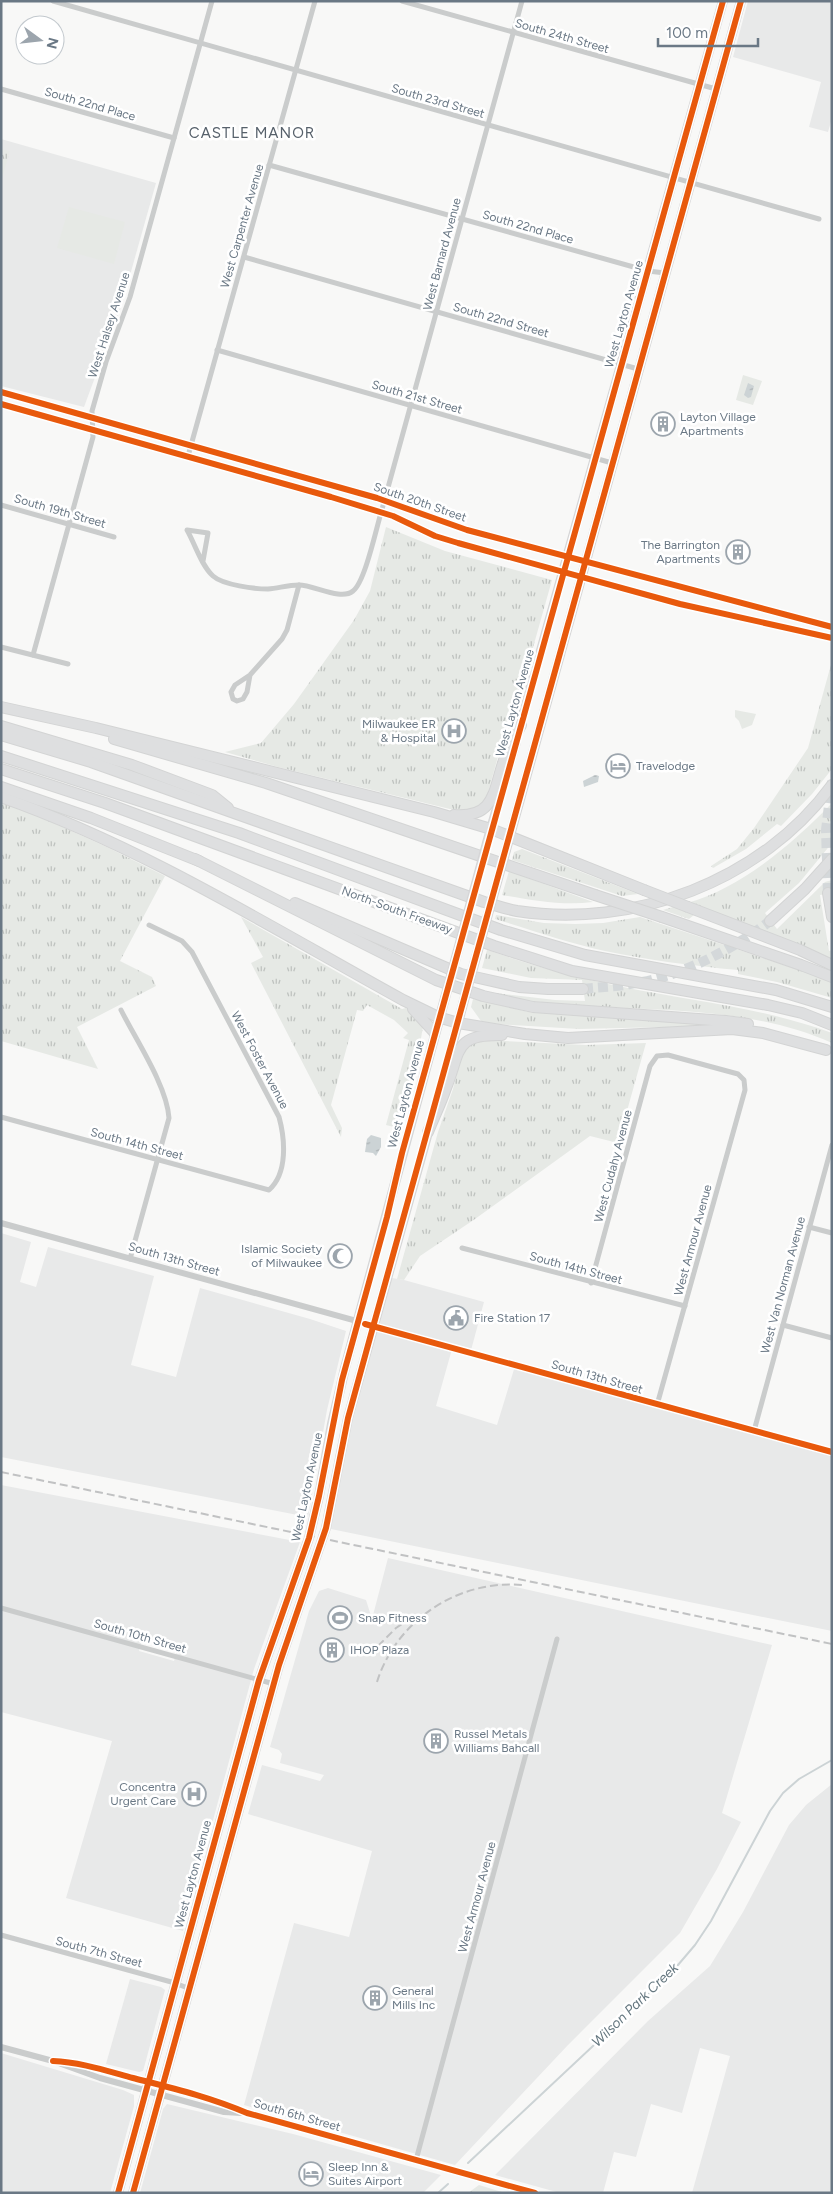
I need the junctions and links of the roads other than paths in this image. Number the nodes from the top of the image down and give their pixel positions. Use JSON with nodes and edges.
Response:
{"nodes":[{"id":1,"x":53,"y":1,"type":"edge"},
{"id":2,"x":212,"y":1,"type":"edge"},
{"id":3,"x":315,"y":1,"type":"edge"},
{"id":4,"x":402,"y":1,"type":"edge"},
{"id":5,"x":522,"y":1,"type":"edge"},
{"id":6,"x":723,"y":1,"type":"edge"},
{"id":7,"x":741,"y":1,"type":"edge"},
{"id":8,"x":514,"y":32,"type":"junction"},
{"id":9,"x":200,"y":44,"type":"junction"},
{"id":10,"x":296,"y":71,"type":"junction"},
{"id":11,"x":700,"y":85,"type":"junction"},
{"id":12,"x":1,"y":89,"type":"edge"},
{"id":13,"x":716,"y":89,"type":"junction"},
{"id":14,"x":488,"y":126,"type":"junction"},
{"id":15,"x":174,"y":138,"type":"junction"},
{"id":16,"x":269,"y":165,"type":"junction"},
{"id":17,"x":674,"y":178,"type":"junction"},
{"id":18,"x":690,"y":182,"type":"junction"},
{"id":19,"x":462,"y":218,"type":"junction"},
{"id":20,"x":819,"y":219,"type":"dead end"},
{"id":21,"x":244,"y":257,"type":"junction"},
{"id":22,"x":648,"y":271,"type":"junction"},
{"id":23,"x":666,"y":273,"type":"junction"},
{"id":24,"x":437,"y":312,"type":"junction"},
{"id":25,"x":218,"y":350,"type":"junction"},
{"id":26,"x":622,"y":365,"type":"junction"},
{"id":27,"x":638,"y":369,"type":"junction"},
{"id":28,"x":1,"y":392,"type":"edge"},
{"id":29,"x":1,"y":404,"type":"edge"},
{"id":30,"x":411,"y":405,"type":"junction"},
{"id":31,"x":92,"y":418,"type":"junction"},
{"id":32,"x":93,"y":430,"type":"junction"},
{"id":33,"x":191,"y":446,"type":"junction"},
{"id":34,"x":188,"y":456,"type":"junction"},
{"id":35,"x":596,"y":458,"type":"junction"},
{"id":36,"x":612,"y":463,"type":"junction"},
{"id":37,"x":384,"y":501,"type":"junction"},
{"id":38,"x":1,"y":504,"type":"edge"},
{"id":39,"x":381,"y":512,"type":"junction"},
{"id":40,"x":69,"y":524,"type":"junction"},
{"id":41,"x":114,"y":537,"type":"dead end"},
{"id":42,"x":568,"y":557,"type":"junction"},
{"id":43,"x":203,"y":561,"type":"junction"},
{"id":44,"x":586,"y":562,"type":"junction"},
{"id":45,"x":564,"y":572,"type":"junction"},
{"id":46,"x":581,"y":577,"type":"junction"},
{"id":47,"x":299,"y":585,"type":"junction"},
{"id":48,"x":805,"y":620,"type":"junction"},
{"id":49,"x":832,"y":627,"type":"edge"},
{"id":50,"x":802,"y":631,"type":"junction"},
{"id":51,"x":832,"y":638,"type":"edge"},
{"id":52,"x":1,"y":647,"type":"edge"},
{"id":53,"x":33,"y":655,"type":"junction"},
{"id":54,"x":68,"y":664,"type":"dead end"},
{"id":55,"x":250,"y":675,"type":"junction"},
{"id":56,"x":1,"y":707,"type":"edge"},
{"id":57,"x":521,"y":725,"type":"junction"},
{"id":58,"x":1,"y":726,"type":"edge"},
{"id":59,"x":1,"y":735,"type":"edge"},
{"id":60,"x":1,"y":756,"type":"edge"},
{"id":61,"x":1,"y":769,"type":"edge"},
{"id":62,"x":832,"y":785,"type":"edge"},
{"id":63,"x":1,"y":787,"type":"edge"},
{"id":64,"x":1,"y":797,"type":"edge"},
{"id":65,"x":434,"y":812,"type":"junction"},
{"id":66,"x":235,"y":813,"type":"junction"},
{"id":67,"x":491,"y":829,"type":"junction"},
{"id":68,"x":510,"y":837,"type":"junction"},
{"id":69,"x":195,"y":859,"type":"junction"},
{"id":70,"x":832,"y":859,"type":"edge"},
{"id":71,"x":828,"y":894,"type":"dead end"},
{"id":72,"x":832,"y":917,"type":"edge"},
{"id":73,"x":770,"y":921,"type":"tunnel mouth"},
{"id":74,"x":149,"y":925,"type":"dead end"},
{"id":75,"x":832,"y":965,"type":"edge"},
{"id":76,"x":832,"y":977,"type":"edge"},
{"id":77,"x":584,"y":989,"type":"tunnel mouth"},
{"id":78,"x":403,"y":1000,"type":"junction"},
{"id":79,"x":832,"y":1007,"type":"edge"},
{"id":80,"x":121,"y":1010,"type":"dead end"},
{"id":81,"x":438,"y":1017,"type":"junction"},
{"id":82,"x":458,"y":1024,"type":"junction"},
{"id":83,"x":832,"y":1025,"type":"edge"},
{"id":84,"x":434,"y":1032,"type":"junction"},
{"id":85,"x":525,"y":1034,"type":"junction"},
{"id":86,"x":829,"y":1051,"type":"edge"},
{"id":87,"x":657,"y":1056,"type":"joint"},
{"id":88,"x":1,"y":1117,"type":"edge"},
{"id":89,"x":428,"y":1132,"type":"junction"},
{"id":90,"x":832,"y":1145,"type":"edge"},
{"id":91,"x":159,"y":1160,"type":"junction"},
{"id":92,"x":268,"y":1190,"type":"joint"},
{"id":93,"x":1,"y":1223,"type":"edge"},
{"id":94,"x":809,"y":1227,"type":"junction"},
{"id":95,"x":832,"y":1233,"type":"edge"},
{"id":96,"x":462,"y":1248,"type":"dead end"},
{"id":97,"x":130,"y":1259,"type":"junction"},
{"id":98,"x":591,"y":1283,"type":"junction"},
{"id":99,"x":685,"y":1306,"type":"junction"},
{"id":100,"x":358,"y":1322,"type":"junction"},
{"id":101,"x":782,"y":1325,"type":"junction"},
{"id":102,"x":373,"y":1326,"type":"junction"},
{"id":103,"x":832,"y":1338,"type":"edge"},
{"id":104,"x":657,"y":1405,"type":"junction"},
{"id":105,"x":754,"y":1431,"type":"junction"},
{"id":106,"x":832,"y":1452,"type":"edge"},
{"id":107,"x":1,"y":1608,"type":"edge"},
{"id":108,"x":557,"y":1639,"type":"dead end"},
{"id":109,"x":259,"y":1680,"type":"junction"},
{"id":110,"x":274,"y":1684,"type":"junction"},
{"id":111,"x":1,"y":1935,"type":"edge"},
{"id":112,"x":175,"y":1983,"type":"junction"},
{"id":113,"x":190,"y":1989,"type":"junction"},
{"id":114,"x":1,"y":2047,"type":"edge"},
{"id":115,"x":146,"y":2086,"type":"junction"},
{"id":116,"x":162,"y":2090,"type":"junction"},
{"id":117,"x":416,"y":2160,"type":"junction"},
{"id":118,"x":118,"y":2193,"type":"edge"},
{"id":119,"x":133,"y":2193,"type":"edge"},
{"id":120,"x":534,"y":2193,"type":"edge"}],
"edges":[{"from":1,"to":9,"type":"street","name":"South 23rd Street"},
{"from":2,"to":9,"type":"street","name":"West Halsey Avenue"},
{"from":3,"to":10,"type":"street","name":"West Carpenter Avenue"},
{"from":4,"to":8,"type":"street","name":"South 24th Street"},
{"from":5,"to":8,"type":"street","name":"West Barnard Avenue"},
{"from":6,"to":11,"type":"main road","name":"West Layton Avenue"},
{"from":7,"to":13,"type":"main road","name":"West Layton Avenue"},
{"from":8,"to":11,"type":"street","name":"South 24th Street"},
{"from":8,"to":14,"type":"street","name":"West Barnard Avenue"},
{"from":9,"to":10,"type":"street","name":"South 23rd Street"},
{"from":9,"to":15,"type":"street","name":"West Halsey Avenue"},
{"from":10,"to":14,"type":"street","name":"South 23rd Street"},
{"from":10,"to":16,"type":"street","name":"West Carpenter Avenue"},
{"from":11,"to":13,"type":"street","name":"South 24th Street"},
{"from":11,"to":17,"type":"main road","name":"West Layton Avenue"},
{"from":12,"to":15,"type":"street","name":"South 22nd Place"},
{"from":13,"to":18,"type":"main road","name":"West Layton Avenue"},
{"from":14,"to":17,"type":"street","name":"South 23rd Street"},
{"from":14,"to":19,"type":"street","name":"West Barnard Avenue"},
{"from":15,"to":31,"type":"street","name":"West Halsey Avenue"},
{"from":16,"to":19,"type":"street","name":"South 22nd Place"},
{"from":16,"to":21,"type":"street","name":"West Carpenter Avenue"},
{"from":17,"to":18,"type":"street","name":"South 23rd Street"},
{"from":17,"to":22,"type":"main road","name":"West Layton Avenue"},
{"from":18,"to":20,"type":"street","name":"South 23rd Street"},
{"from":18,"to":23,"type":"main road","name":"West Layton Avenue"},
{"from":19,"to":22,"type":"street","name":"South 22nd Place"},
{"from":19,"to":24,"type":"street","name":"West Barnard Avenue"},
{"from":21,"to":24,"type":"street","name":"South 22nd Street"},
{"from":21,"to":25,"type":"street","name":"West Carpenter Avenue"},
{"from":22,"to":23,"type":"street","name":"South 22nd Place"},
{"from":22,"to":26,"type":"main road","name":"West Layton Avenue"},
{"from":23,"to":27,"type":"main road","name":"West Layton Avenue"},
{"from":24,"to":26,"type":"street","name":"South 22nd Street"},
{"from":24,"to":30,"type":"street","name":"West Barnard Avenue"},
{"from":25,"to":30,"type":"street","name":"South 21st Street"},
{"from":25,"to":33,"type":"street","name":"West Carpenter Avenue"},
{"from":26,"to":27,"type":"street","name":"South 22nd Street"},
{"from":26,"to":35,"type":"main road","name":"West Layton Avenue"},
{"from":27,"to":36,"type":"main road","name":"West Layton Avenue"},
{"from":28,"to":31,"type":"street","name":"South 20th Street"},
{"from":29,"to":32,"type":"street","name":"South 20th Street"},
{"from":30,"to":35,"type":"street","name":"South 21st Street"},
{"from":30,"to":37,"type":"street","name":"West Barnard Avenue"},
{"from":31,"to":32,"type":"street","name":"West Halsey Avenue"},
{"from":31,"to":33,"type":"street","name":"South 20th Street"},
{"from":32,"to":34,"type":"street","name":"South 20th Street"},
{"from":32,"to":40,"type":"street","name":"West Halsey Avenue"},
{"from":33,"to":34,"type":"street","name":"West Carpenter Avenue"},
{"from":33,"to":37,"type":"street","name":"South 20th Street"},
{"from":34,"to":39,"type":"street","name":"South 20th Street"},
{"from":35,"to":36,"type":"street","name":"South 21st Street"},
{"from":35,"to":42,"type":"main road","name":"West Layton Avenue"},
{"from":36,"to":44,"type":"main road","name":"West Layton Avenue"},
{"from":37,"to":39,"type":"street","name":"West Barnard Avenue"},
{"from":37,"to":42,"type":"street","name":"South 20th Street"},
{"from":38,"to":40,"type":"street","name":"South 19th Street"},
{"from":39,"to":45,"type":"street","name":"South 20th Street"},
{"from":39,"to":47,"type":"street"},
{"from":40,"to":41,"type":"street","name":"South 19th Street"},
{"from":40,"to":53,"type":"street","name":"West Halsey Avenue"},
{"from":42,"to":44,"type":"street","name":"South 20th Street"},
{"from":42,"to":45,"type":"main road","name":"West Layton Avenue"},
{"from":43,"to":43,"type":"street"},
{"from":43,"to":47,"type":"street"},
{"from":44,"to":46,"type":"main road","name":"West Layton Avenue"},
{"from":44,"to":48,"type":"street","name":"South 20th Street"},
{"from":45,"to":46,"type":"street","name":"South 20th Street"},
{"from":45,"to":57,"type":"main road","name":"West Layton Avenue"},
{"from":46,"to":50,"type":"street","name":"South 20th Street"},
{"from":46,"to":68,"type":"main road","name":"West Layton Avenue"},
{"from":47,"to":55,"type":"street"},
{"from":48,"to":49,"type":"street","name":"South 20th Street"},
{"from":48,"to":50,"type":"street"},
{"from":50,"to":51,"type":"street","name":"South 20th Street"},
{"from":52,"to":53,"type":"street"},
{"from":53,"to":54,"type":"street"},
{"from":55,"to":55,"type":"street"},
{"from":56,"to":65,"type":"highway"},
{"from":56,"to":76,"type":"highway","bridge":true},
{"from":57,"to":65,"type":"highway"},
{"from":57,"to":67,"type":"main road","name":"West Layton Avenue"},
{"from":58,"to":66,"type":"highway"},
{"from":59,"to":66,"type":"highway"},
{"from":60,"to":79,"type":"highway","name":"North-South Freeway"},
{"from":61,"to":83,"type":"highway","name":"North-South Freeway"},
{"from":62,"to":66,"type":"highway"},
{"from":63,"to":69,"type":"highway"},
{"from":64,"to":78,"type":"highway"},
{"from":65,"to":67,"type":"highway"},
{"from":67,"to":68,"type":"highway"},
{"from":67,"to":81,"type":"main road","name":"West Layton Avenue","bridge":true},
{"from":68,"to":75,"type":"highway","bridge":true},
{"from":68,"to":82,"type":"main road","name":"West Layton Avenue","bridge":true},
{"from":69,"to":77,"type":"highway"},
{"from":69,"to":86,"type":"highway"},
{"from":70,"to":73,"type":"highway"},
{"from":71,"to":72,"type":"highway"},
{"from":74,"to":92,"type":"street","name":"West Foster Avenue"},
{"from":78,"to":81,"type":"highway"},
{"from":78,"to":84,"type":"highway"},
{"from":80,"to":91,"type":"street"},
{"from":81,"to":82,"type":"highway"},
{"from":81,"to":84,"type":"main road","name":"West Layton Avenue"},
{"from":82,"to":85,"type":"highway"},
{"from":82,"to":89,"type":"main road","name":"West Layton Avenue"},
{"from":84,"to":100,"type":"main road","name":"West Layton Avenue"},
{"from":85,"to":86,"type":"highway"},
{"from":85,"to":89,"type":"highway"},
{"from":87,"to":98,"type":"street","name":"West Cudahy Avenue"},
{"from":87,"to":99,"type":"street","name":"West Armour Avenue"},
{"from":88,"to":91,"type":"street","name":"South 14th Street"},
{"from":89,"to":102,"type":"main road","name":"West Layton Avenue"},
{"from":90,"to":94,"type":"street","name":"West Van Norman Avenue"},
{"from":91,"to":92,"type":"street","name":"South 14th Street"},
{"from":91,"to":97,"type":"street"},
{"from":93,"to":97,"type":"street","name":"South 13th Street"},
{"from":94,"to":95,"type":"street"},
{"from":94,"to":101,"type":"street","name":"West Van Norman Avenue"},
{"from":96,"to":98,"type":"street","name":"South 14th Street"},
{"from":97,"to":100,"type":"street","name":"South 13th Street"},
{"from":98,"to":99,"type":"street","name":"South 14th Street"},
{"from":99,"to":104,"type":"street","name":"West Armour Avenue"},
{"from":100,"to":102,"type":"street","name":"South 13th Street"},
{"from":100,"to":109,"type":"main road","name":"West Layton Avenue"},
{"from":101,"to":103,"type":"street"},
{"from":101,"to":105,"type":"street","name":"West Van Norman Avenue"},
{"from":102,"to":104,"type":"street","name":"South 13th Street"},
{"from":102,"to":110,"type":"main road","name":"West Layton Avenue"},
{"from":104,"to":105,"type":"street","name":"South 13th Street"},
{"from":105,"to":106,"type":"street","name":"South 13th Street"},
{"from":107,"to":109,"type":"street","name":"South 10th Street"},
{"from":108,"to":117,"type":"street","name":"West Armour Avenue"},
{"from":109,"to":110,"type":"street","name":"South 10th Street"},
{"from":109,"to":112,"type":"main road","name":"West Layton Avenue"},
{"from":110,"to":113,"type":"main road","name":"West Layton Avenue"},
{"from":111,"to":112,"type":"street","name":"South 7th Street"},
{"from":112,"to":113,"type":"street","name":"South 7th Street"},
{"from":112,"to":115,"type":"main road","name":"West Layton Avenue"},
{"from":113,"to":116,"type":"main road","name":"West Layton Avenue"},
{"from":114,"to":115,"type":"street","name":"South 6th Street"},
{"from":115,"to":116,"type":"street","name":"South 6th Street"},
{"from":115,"to":118,"type":"main road","name":"West Layton Avenue"},
{"from":116,"to":117,"type":"street","name":"South 6th Street"},
{"from":116,"to":119,"type":"main road","name":"West Layton Avenue"},
{"from":117,"to":120,"type":"street","name":"South 6th Street"}]}
